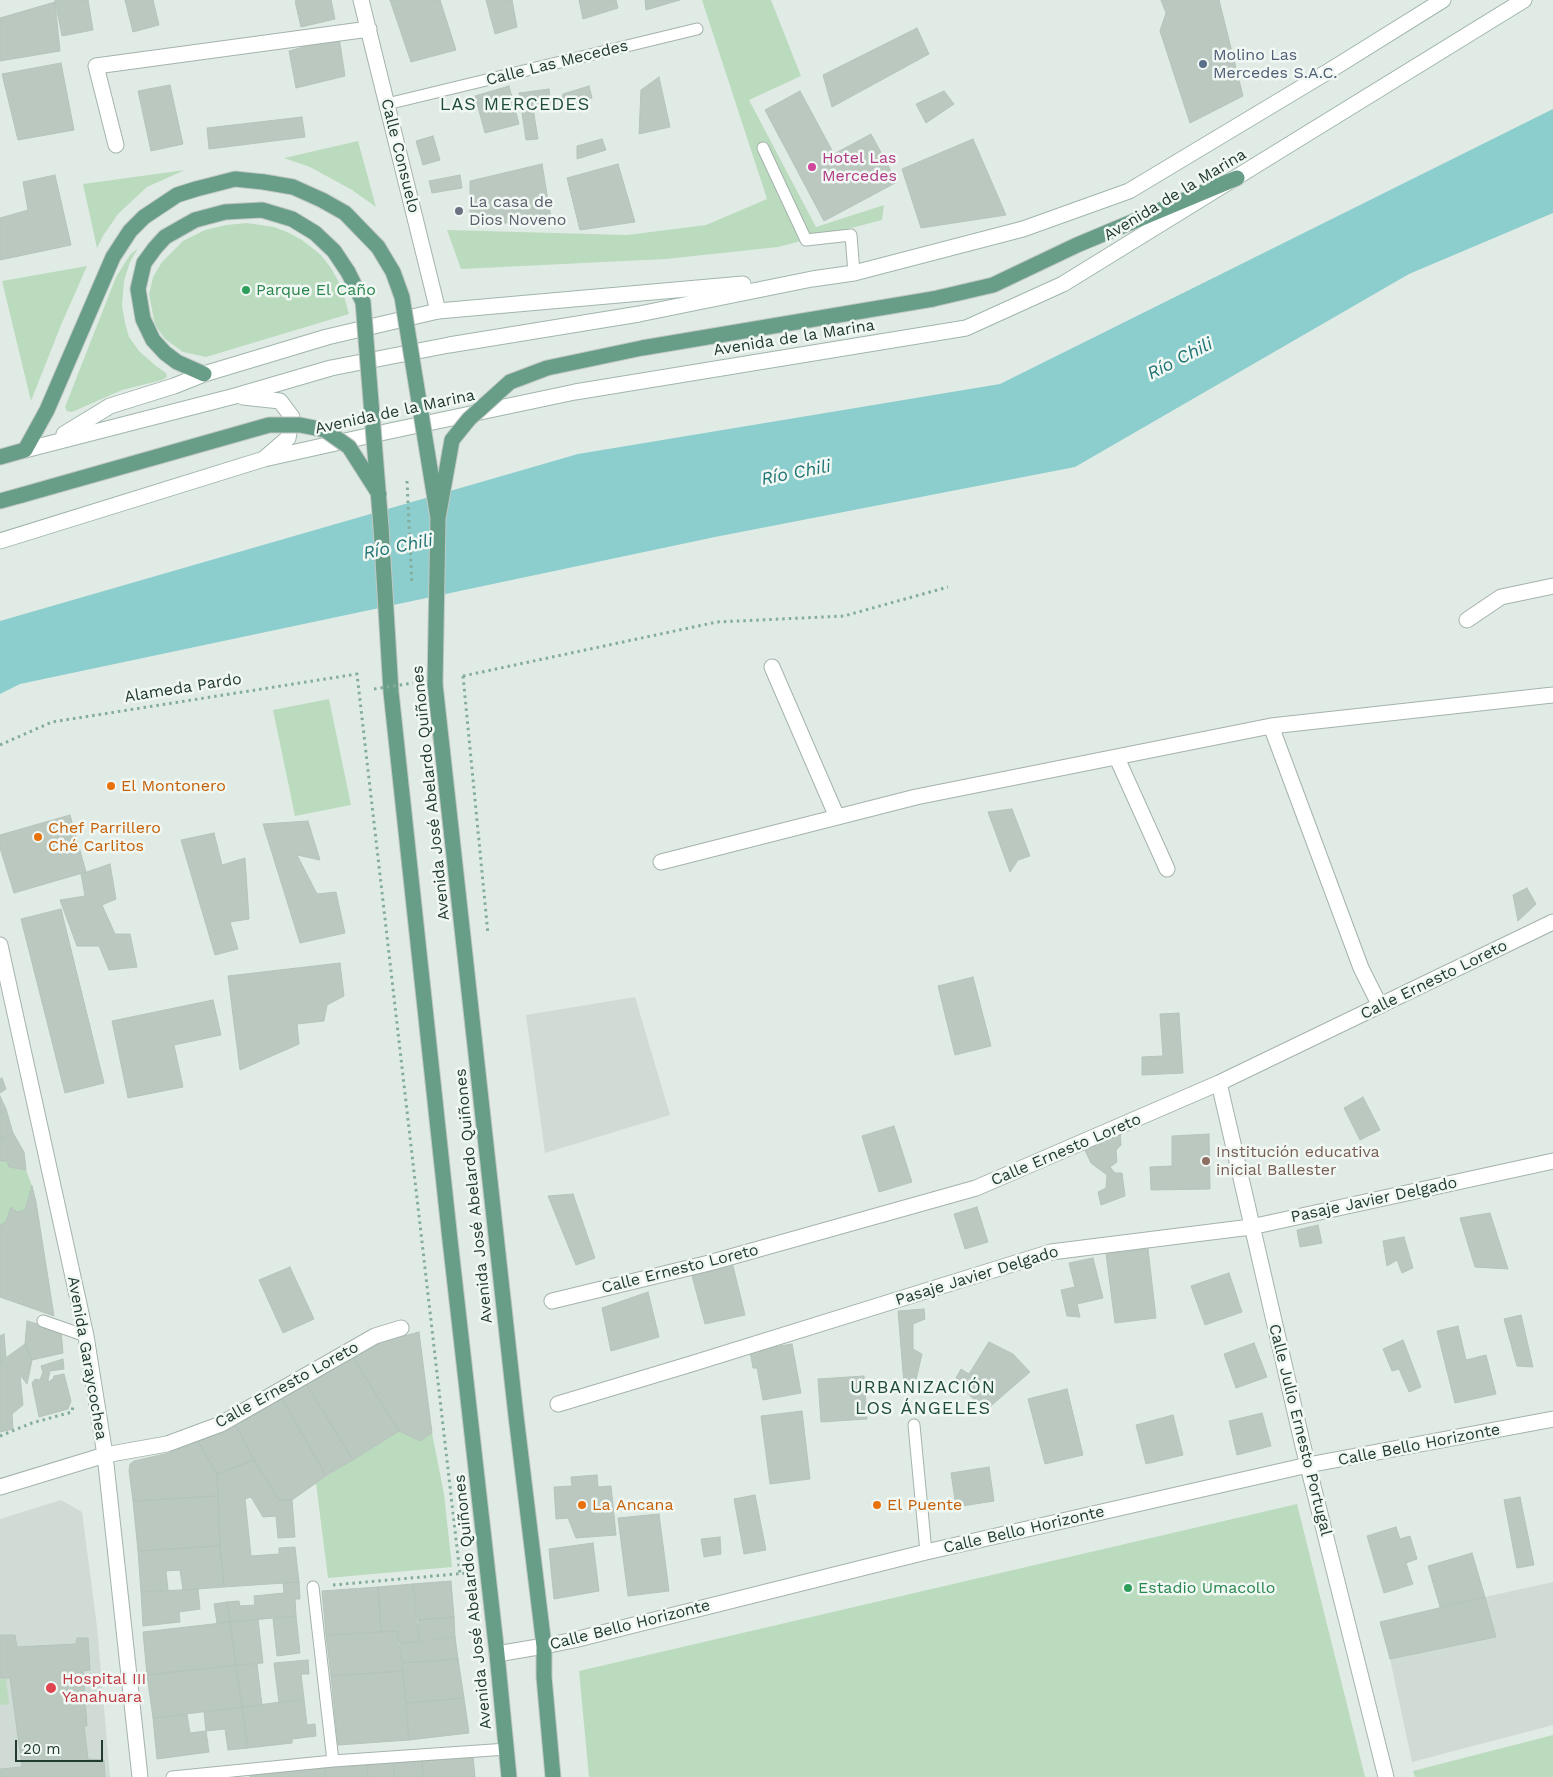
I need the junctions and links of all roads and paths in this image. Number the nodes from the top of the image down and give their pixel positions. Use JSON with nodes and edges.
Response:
{"nodes":[{"id":1,"x":361,"y":0,"type":"edge"},
{"id":2,"x":1443,"y":0,"type":"edge"},
{"id":3,"x":1524,"y":0,"type":"edge"},
{"id":4,"x":369,"y":29,"type":"junction"},
{"id":5,"x":697,"y":29,"type":"dead end"},
{"id":6,"x":387,"y":104,"type":"junction"},
{"id":7,"x":116,"y":145,"type":"dead end"},
{"id":8,"x":764,"y":148,"type":"dead end"},
{"id":9,"x":1237,"y":178,"type":"junction"},
{"id":10,"x":854,"y":272,"type":"junction"},
{"id":11,"x":812,"y":278,"type":"junction"},
{"id":12,"x":438,"y":311,"type":"junction"},
{"id":13,"x":204,"y":374,"type":"junction"},
{"id":14,"x":235,"y":396,"type":"junction"},
{"id":15,"x":50,"y":443,"type":"junction"},
{"id":16,"x":25,"y":450,"type":"junction"},
{"id":17,"x":0,"y":457,"type":"edge"},
{"id":18,"x":264,"y":459,"type":"junction"},
{"id":19,"x":407,"y":475,"type":"dead end"},
{"id":20,"x":378,"y":494,"type":"junction"},
{"id":21,"x":0,"y":501,"type":"edge"},
{"id":22,"x":438,"y":518,"type":"junction"},
{"id":23,"x":0,"y":541,"type":"edge"},
{"id":24,"x":1553,"y":586,"type":"edge"},
{"id":25,"x":948,"y":587,"type":"dead end"},
{"id":26,"x":412,"y":590,"type":"dead end"},
{"id":27,"x":1467,"y":620,"type":"dead end"},
{"id":28,"x":772,"y":667,"type":"dead end"},
{"id":29,"x":463,"y":676,"type":"dead end"},
{"id":30,"x":1553,"y":695,"type":"edge"},
{"id":31,"x":1271,"y":726,"type":"junction"},
{"id":32,"x":0,"y":745,"type":"edge"},
{"id":33,"x":1117,"y":758,"type":"junction"},
{"id":34,"x":837,"y":817,"type":"junction"},
{"id":35,"x":662,"y":862,"type":"dead end"},
{"id":36,"x":1166,"y":869,"type":"dead end"},
{"id":37,"x":1553,"y":922,"type":"edge"},
{"id":38,"x":0,"y":944,"type":"edge"},
{"id":39,"x":1380,"y":1006,"type":"junction"},
{"id":40,"x":1219,"y":1083,"type":"junction"},
{"id":41,"x":1553,"y":1161,"type":"edge"},
{"id":42,"x":1251,"y":1227,"type":"junction"},
{"id":43,"x":552,"y":1301,"type":"dead end"},
{"id":44,"x":43,"y":1321,"type":"dead end"},
{"id":45,"x":401,"y":1328,"type":"dead end"},
{"id":46,"x":86,"y":1336,"type":"junction"},
{"id":47,"x":75,"y":1400,"type":"dead end"},
{"id":48,"x":558,"y":1404,"type":"dead end"},
{"id":49,"x":1553,"y":1419,"type":"edge"},
{"id":50,"x":914,"y":1425,"type":"dead end"},
{"id":51,"x":0,"y":1436,"type":"edge"},
{"id":52,"x":104,"y":1455,"type":"junction"},
{"id":53,"x":1308,"y":1465,"type":"junction"},
{"id":54,"x":0,"y":1487,"type":"edge"},
{"id":55,"x":926,"y":1552,"type":"junction"},
{"id":56,"x":313,"y":1586,"type":"joint"},
{"id":57,"x":544,"y":1646,"type":"junction"},
{"id":58,"x":497,"y":1654,"type":"junction"},
{"id":59,"x":506,"y":1749,"type":"junction"},
{"id":60,"x":333,"y":1761,"type":"junction"},
{"id":61,"x":140,"y":1777,"type":"edge"},
{"id":62,"x":172,"y":1777,"type":"edge"},
{"id":63,"x":509,"y":1777,"type":"edge"},
{"id":64,"x":553,"y":1777,"type":"edge"},
{"id":65,"x":1386,"y":1777,"type":"edge"}],
"edges":[{"from":1,"to":4,"type":"street","name":"Calle Consuelo"},
{"from":2,"to":10,"type":"street","name":"Avenida de la Marina"},
{"from":3,"to":9,"type":"street","name":"Avenida de la Marina"},
{"from":4,"to":6,"type":"street","name":"Calle Consuelo"},
{"from":4,"to":7,"type":"street"},
{"from":5,"to":6,"type":"lane","name":"Calle Las Mecedes"},
{"from":6,"to":12,"type":"street","name":"Calle Consuelo"},
{"from":8,"to":10,"type":"lane"},
{"from":9,"to":18,"type":"street","name":"Avenida de la Marina"},
{"from":9,"to":22,"type":"main road","bridge":true},
{"from":10,"to":11,"type":"street","name":"Avenida de la Marina"},
{"from":11,"to":12,"type":"street"},
{"from":11,"to":14,"type":"street","name":"Avenida de la Marina"},
{"from":12,"to":13,"type":"street"},
{"from":13,"to":15,"type":"street"},
{"from":13,"to":20,"type":"main road","name":"Avenida José Abelardo Quiñones","bridge":true},
{"from":14,"to":15,"type":"street","name":"Avenida de la Marina"},
{"from":14,"to":18,"type":"street"},
{"from":15,"to":16,"type":"street","name":"Avenida de la Marina"},
{"from":16,"to":17,"type":"main road","name":"Avenida de la Marina"},
{"from":16,"to":22,"type":"main road","name":"Avenida José Abelardo Quiñones","bridge":true},
{"from":18,"to":23,"type":"street","name":"Avenida de la Marina"},
{"from":19,"to":26,"type":"path","bridge":true},
{"from":20,"to":21,"type":"main road","bridge":true},
{"from":20,"to":58,"type":"main road","name":"Avenida José Abelardo Quiñones","bridge":true},
{"from":22,"to":57,"type":"main road","name":"Avenida José Abelardo Quiñones","bridge":true},
{"from":24,"to":27,"type":"street"},
{"from":25,"to":29,"type":"path"},
{"from":28,"to":34,"type":"street"},
{"from":30,"to":31,"type":"street"},
{"from":31,"to":33,"type":"street"},
{"from":31,"to":39,"type":"street"},
{"from":32,"to":56,"type":"path","name":"Alameda Pardo"},
{"from":33,"to":34,"type":"street"},
{"from":33,"to":36,"type":"street"},
{"from":34,"to":35,"type":"street"},
{"from":37,"to":39,"type":"street","name":"Calle Ernesto Loreto"},
{"from":38,"to":46,"type":"street","name":"Avenida Garaycochea"},
{"from":39,"to":40,"type":"street","name":"Calle Ernesto Loreto"},
{"from":40,"to":42,"type":"street","name":"Calle Julio Ernesto Portugal"},
{"from":40,"to":43,"type":"street","name":"Calle Ernesto Loreto"},
{"from":41,"to":42,"type":"street","name":"Pasaje Javier Delgado"},
{"from":42,"to":48,"type":"street","name":"Pasaje Javier Delgado"},
{"from":42,"to":53,"type":"street","name":"Calle Julio Ernesto Portugal"},
{"from":44,"to":46,"type":"lane"},
{"from":45,"to":52,"type":"street","name":"Calle Ernesto Loreto"},
{"from":46,"to":52,"type":"street","name":"Avenida Garaycochea"},
{"from":47,"to":51,"type":"path"},
{"from":49,"to":53,"type":"street","name":"Calle Bello Horizonte"},
{"from":50,"to":55,"type":"lane"},
{"from":52,"to":54,"type":"street","name":"Calle Ernesto Loreto"},
{"from":52,"to":61,"type":"street","name":"Avenida Garaycochea"},
{"from":53,"to":55,"type":"street","name":"Calle Bello Horizonte"},
{"from":53,"to":65,"type":"street","name":"Calle Julio Ernesto Portugal"},
{"from":55,"to":57,"type":"street","name":"Calle Bello Horizonte"},
{"from":56,"to":60,"type":"lane"},
{"from":57,"to":58,"type":"street","name":"Calle Bello Horizonte"},
{"from":57,"to":64,"type":"main road","name":"Avenida José Abelardo Quiñones"},
{"from":58,"to":59,"type":"main road","name":"Avenida José Abelardo Quiñones"},
{"from":59,"to":60,"type":"lane"},
{"from":59,"to":63,"type":"main road","name":"Avenida José Abelardo Quiñones"},
{"from":60,"to":62,"type":"lane"}]}
